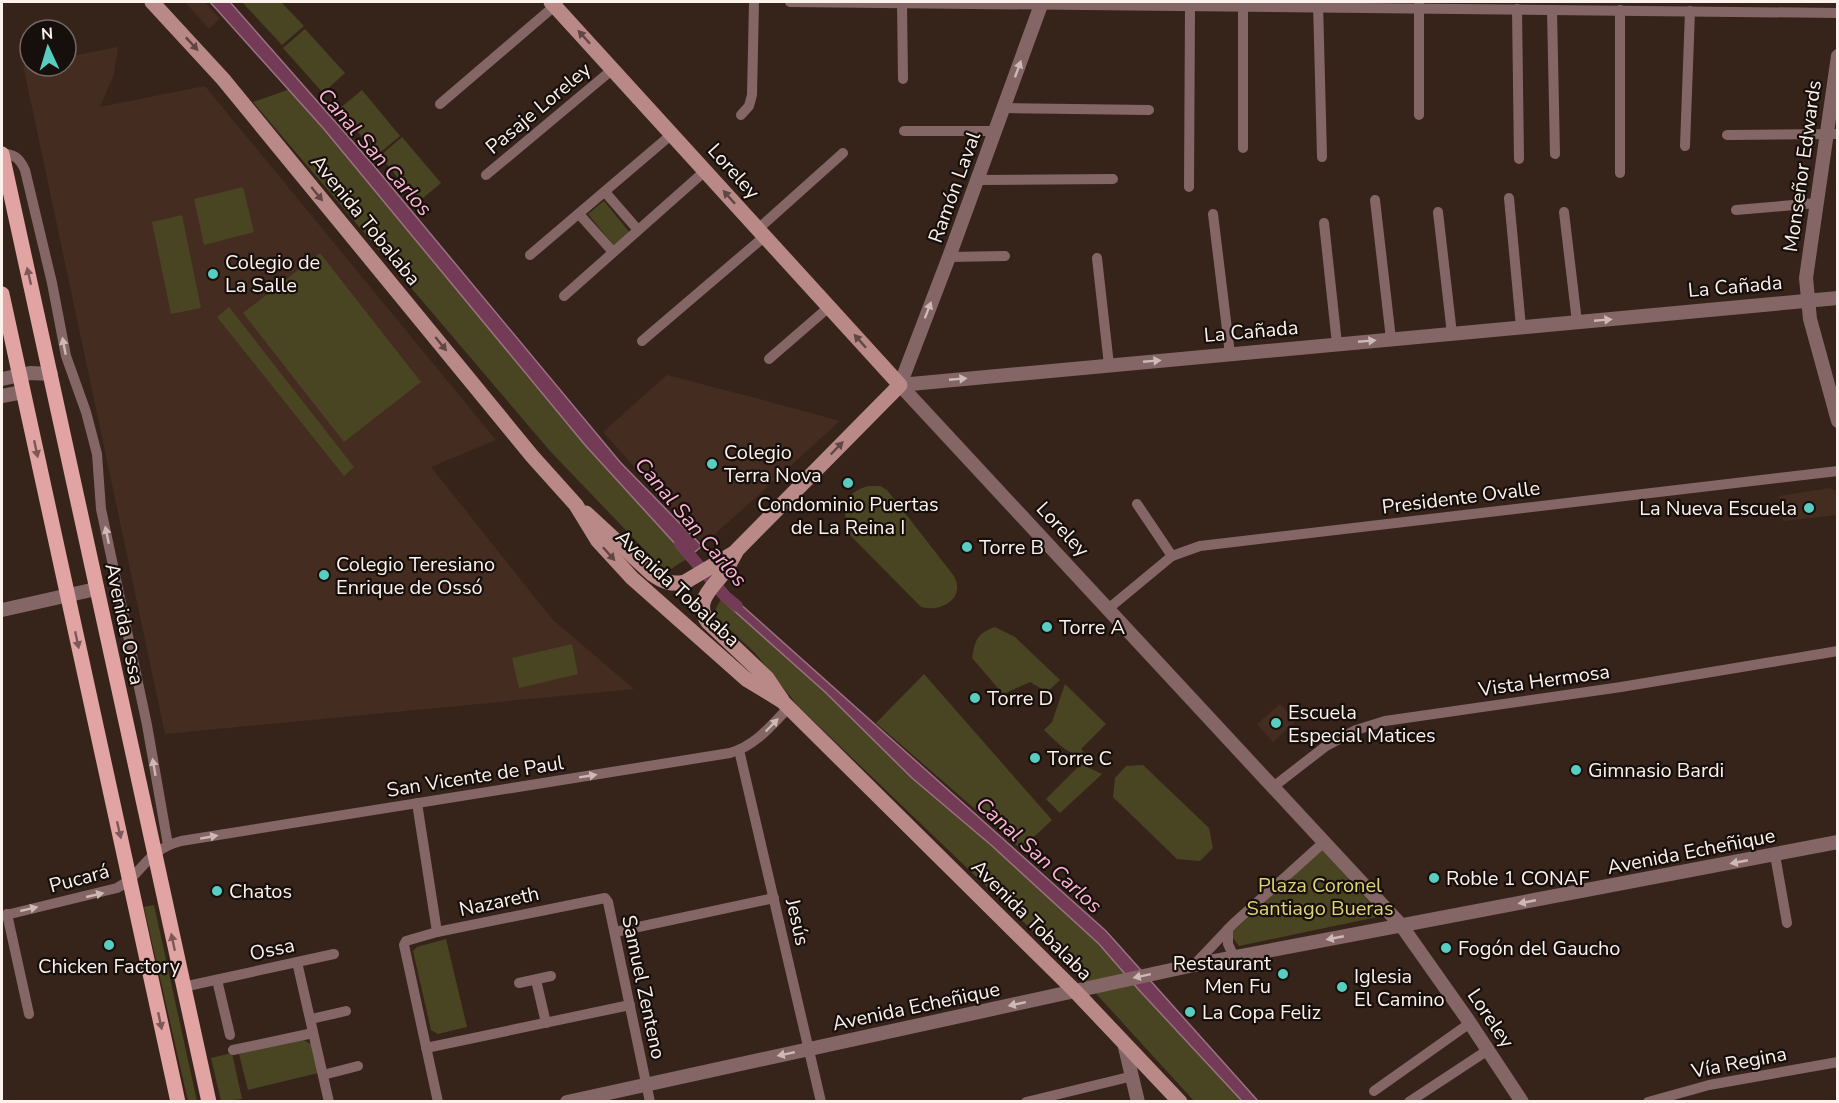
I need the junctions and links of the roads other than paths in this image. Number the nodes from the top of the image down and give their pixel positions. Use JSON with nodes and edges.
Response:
{"nodes":[{"id":1,"x":152,"y":2,"type":"edge"},
{"id":2,"x":555,"y":2,"type":"edge"},
{"id":3,"x":754,"y":2,"type":"edge"},
{"id":4,"x":790,"y":2,"type":"edge"},
{"id":5,"x":802,"y":2,"type":"edge"},
{"id":6,"x":878,"y":2,"type":"edge"},
{"id":7,"x":902,"y":3,"type":"junction"},
{"id":8,"x":1042,"y":3,"type":"edge"},
{"id":9,"x":1243,"y":4,"type":"edge"},
{"id":10,"x":1318,"y":4,"type":"edge"},
{"id":11,"x":1385,"y":4,"type":"edge"},
{"id":12,"x":1190,"y":5,"type":"junction"},
{"id":13,"x":1419,"y":5,"type":"edge"},
{"id":14,"x":1539,"y":5,"type":"edge"},
{"id":15,"x":1684,"y":8,"type":"edge"},
{"id":16,"x":1517,"y":9,"type":"junction"},
{"id":17,"x":1552,"y":10,"type":"junction"},
{"id":18,"x":1620,"y":10,"type":"junction"},
{"id":19,"x":1838,"y":13,"type":"edge"},
{"id":20,"x":1838,"y":56,"type":"edge"},
{"id":21,"x":613,"y":69,"type":"junction"},
{"id":22,"x":903,"y":79,"type":"dead end"},
{"id":23,"x":440,"y":104,"type":"dead end"},
{"id":24,"x":1004,"y":108,"type":"junction"},
{"id":25,"x":1149,"y":110,"type":"dead end"},
{"id":26,"x":741,"y":115,"type":"dead end"},
{"id":27,"x":1419,"y":115,"type":"dead end"},
{"id":28,"x":904,"y":131,"type":"dead end"},
{"id":29,"x":996,"y":131,"type":"junction"},
{"id":30,"x":672,"y":134,"type":"junction"},
{"id":31,"x":1832,"y":134,"type":"edge"},
{"id":32,"x":1727,"y":135,"type":"dead end"},
{"id":33,"x":1685,"y":146,"type":"dead end"},
{"id":34,"x":1243,"y":148,"type":"dead end"},
{"id":35,"x":843,"y":153,"type":"dead end"},
{"id":36,"x":2,"y":154,"type":"edge"},
{"id":37,"x":1555,"y":154,"type":"dead end"},
{"id":38,"x":1322,"y":157,"type":"dead end"},
{"id":39,"x":1519,"y":159,"type":"dead end"},
{"id":40,"x":705,"y":171,"type":"junction"},
{"id":41,"x":1620,"y":173,"type":"dead end"},
{"id":42,"x":486,"y":175,"type":"dead end"},
{"id":43,"x":1113,"y":179,"type":"dead end"},
{"id":44,"x":978,"y":180,"type":"junction"},
{"id":45,"x":1188,"y":187,"type":"dead end"},
{"id":46,"x":605,"y":192,"type":"junction"},
{"id":47,"x":1509,"y":198,"type":"dead end"},
{"id":48,"x":1375,"y":200,"type":"dead end"},
{"id":49,"x":1817,"y":203,"type":"junction"},
{"id":50,"x":1736,"y":210,"type":"dead end"},
{"id":51,"x":1438,"y":212,"type":"dead end"},
{"id":52,"x":1564,"y":212,"type":"dead end"},
{"id":53,"x":579,"y":214,"type":"junction"},
{"id":54,"x":1213,"y":214,"type":"dead end"},
{"id":55,"x":1324,"y":223,"type":"dead end"},
{"id":56,"x":638,"y":230,"type":"junction"},
{"id":57,"x":762,"y":233,"type":"junction"},
{"id":58,"x":613,"y":252,"type":"junction"},
{"id":59,"x":530,"y":255,"type":"dead end"},
{"id":60,"x":1005,"y":256,"type":"dead end"},
{"id":61,"x":949,"y":257,"type":"junction"},
{"id":62,"x":1097,"y":258,"type":"dead end"},
{"id":63,"x":2,"y":294,"type":"edge"},
{"id":64,"x":564,"y":296,"type":"dead end"},
{"id":65,"x":1838,"y":298,"type":"edge"},
{"id":66,"x":1807,"y":301,"type":"junction"},
{"id":67,"x":829,"y":307,"type":"junction"},
{"id":68,"x":1577,"y":322,"type":"junction"},
{"id":69,"x":1521,"y":327,"type":"junction"},
{"id":70,"x":1452,"y":334,"type":"junction"},
{"id":71,"x":1391,"y":339,"type":"junction"},
{"id":72,"x":642,"y":341,"type":"dead end"},
{"id":73,"x":1337,"y":344,"type":"junction"},
{"id":74,"x":1230,"y":354,"type":"junction"},
{"id":75,"x":769,"y":359,"type":"dead end"},
{"id":76,"x":1109,"y":365,"type":"junction"},
{"id":77,"x":20,"y":375,"type":"junction"},
{"id":78,"x":51,"y":375,"type":"junction"},
{"id":79,"x":2,"y":379,"type":"edge"},
{"id":80,"x":900,"y":385,"type":"junction"},
{"id":81,"x":23,"y":392,"type":"junction"},
{"id":82,"x":2,"y":396,"type":"edge"},
{"id":83,"x":1838,"y":421,"type":"edge"},
{"id":84,"x":1838,"y":471,"type":"edge"},
{"id":85,"x":1137,"y":504,"type":"dead end"},
{"id":86,"x":576,"y":505,"type":"junction"},
{"id":87,"x":1172,"y":556,"type":"junction"},
{"id":88,"x":716,"y":570,"type":"junction"},
{"id":89,"x":117,"y":585,"type":"junction"},
{"id":90,"x":96,"y":590,"type":"junction"},
{"id":91,"x":68,"y":596,"type":"junction"},
{"id":92,"x":1108,"y":609,"type":"junction"},
{"id":93,"x":2,"y":610,"type":"edge"},
{"id":94,"x":1838,"y":651,"type":"edge"},
{"id":95,"x":785,"y":704,"type":"junction"},
{"id":96,"x":739,"y":750,"type":"junction"},
{"id":97,"x":1273,"y":787,"type":"junction"},
{"id":98,"x":417,"y":803,"type":"junction"},
{"id":99,"x":1324,"y":842,"type":"junction"},
{"id":100,"x":1838,"y":842,"type":"edge"},
{"id":101,"x":168,"y":845,"type":"junction"},
{"id":102,"x":153,"y":853,"type":"junction"},
{"id":103,"x":1775,"y":855,"type":"junction"},
{"id":104,"x":130,"y":878,"type":"junction"},
{"id":105,"x":605,"y":898,"type":"joint"},
{"id":106,"x":774,"y":898,"type":"junction"},
{"id":107,"x":4,"y":915,"type":"edge"},
{"id":108,"x":1787,"y":923,"type":"dead end"},
{"id":109,"x":1401,"y":926,"type":"junction"},
{"id":110,"x":1228,"y":928,"type":"junction"},
{"id":111,"x":437,"y":932,"type":"junction"},
{"id":112,"x":615,"y":932,"type":"junction"},
{"id":113,"x":334,"y":954,"type":"dead end"},
{"id":114,"x":1234,"y":957,"type":"junction"},
{"id":115,"x":297,"y":962,"type":"junction"},
{"id":116,"x":1194,"y":965,"type":"junction"},
{"id":117,"x":551,"y":976,"type":"dead end"},
{"id":118,"x":217,"y":980,"type":"junction"},
{"id":119,"x":536,"y":980,"type":"junction"},
{"id":120,"x":519,"y":983,"type":"dead end"},
{"id":121,"x":183,"y":987,"type":"junction"},
{"id":122,"x":1075,"y":991,"type":"junction"},
{"id":123,"x":630,"y":1005,"type":"junction"},
{"id":124,"x":346,"y":1011,"type":"dead end"},
{"id":125,"x":29,"y":1014,"type":"dead end"},
{"id":126,"x":311,"y":1019,"type":"junction"},
{"id":127,"x":546,"y":1023,"type":"junction"},
{"id":128,"x":1470,"y":1023,"type":"junction"},
{"id":129,"x":313,"y":1033,"type":"junction"},
{"id":130,"x":230,"y":1035,"type":"dead end"},
{"id":131,"x":1124,"y":1043,"type":"junction"},
{"id":132,"x":426,"y":1048,"type":"junction"},
{"id":133,"x":809,"y":1049,"type":"junction"},
{"id":134,"x":233,"y":1050,"type":"dead end"},
{"id":135,"x":1488,"y":1050,"type":"junction"},
{"id":136,"x":1838,"y":1062,"type":"edge"},
{"id":137,"x":358,"y":1066,"type":"dead end"},
{"id":138,"x":323,"y":1075,"type":"junction"},
{"id":139,"x":1132,"y":1076,"type":"junction"},
{"id":140,"x":646,"y":1084,"type":"junction"},
{"id":141,"x":1374,"y":1091,"type":"dead end"},
{"id":142,"x":178,"y":1101,"type":"edge"},
{"id":143,"x":209,"y":1101,"type":"edge"},
{"id":144,"x":329,"y":1101,"type":"edge"},
{"id":145,"x":438,"y":1101,"type":"edge"},
{"id":146,"x":567,"y":1101,"type":"edge"},
{"id":147,"x":650,"y":1101,"type":"edge"},
{"id":148,"x":821,"y":1101,"type":"edge"},
{"id":149,"x":1026,"y":1101,"type":"edge"},
{"id":150,"x":1138,"y":1101,"type":"edge"},
{"id":151,"x":1180,"y":1101,"type":"edge"},
{"id":152,"x":1409,"y":1101,"type":"edge"},
{"id":153,"x":1522,"y":1101,"type":"edge"},
{"id":154,"x":1648,"y":1101,"type":"edge"}],
"edges":[{"from":1,"to":86,"type":"main road","name":"Avenida Tobalaba","one_way":true},
{"from":21,"to":2,"type":"main road","name":"Loreley","one_way":true},
{"from":2,"to":23,"type":"street"},
{"from":3,"to":26,"type":"street"},
{"from":4,"to":5,"type":"street"},
{"from":5,"to":6,"type":"street"},
{"from":6,"to":7,"type":"street"},
{"from":7,"to":8,"type":"street"},
{"from":7,"to":22,"type":"street"},
{"from":8,"to":12,"type":"street"},
{"from":24,"to":8,"type":"street","name":"Ramón Laval","one_way":true},
{"from":9,"to":10,"type":"street"},
{"from":9,"to":12,"type":"street"},
{"from":9,"to":34,"type":"street"},
{"from":10,"to":11,"type":"street"},
{"from":10,"to":38,"type":"street"},
{"from":11,"to":13,"type":"street"},
{"from":12,"to":45,"type":"street"},
{"from":13,"to":16,"type":"street"},
{"from":13,"to":27,"type":"street"},
{"from":14,"to":16,"type":"street"},
{"from":14,"to":17,"type":"street"},
{"from":15,"to":18,"type":"street"},
{"from":15,"to":19,"type":"street"},
{"from":15,"to":33,"type":"street"},
{"from":16,"to":39,"type":"street"},
{"from":17,"to":18,"type":"street"},
{"from":17,"to":37,"type":"street"},
{"from":18,"to":41,"type":"street"},
{"from":20,"to":31,"type":"street","name":"Monseñor Edwards"},
{"from":21,"to":30,"type":"main road","name":"Loreley"},
{"from":21,"to":42,"type":"street","name":"Pasaje Loreley"},
{"from":24,"to":25,"type":"street"},
{"from":24,"to":29,"type":"street","name":"Ramón Laval"},
{"from":28,"to":29,"type":"street"},
{"from":29,"to":44,"type":"street","name":"Ramón Laval"},
{"from":30,"to":40,"type":"main road","name":"Loreley"},
{"from":30,"to":46,"type":"street"},
{"from":31,"to":32,"type":"street"},
{"from":31,"to":49,"type":"street","name":"Monseñor Edwards"},
{"from":35,"to":57,"type":"street"},
{"from":78,"to":36,"type":"main road","name":"Avenida Ossa","one_way":true},
{"from":89,"to":36,"type":"street","name":"Avenida Ossa","one_way":true},
{"from":40,"to":56,"type":"street"},
{"from":57,"to":40,"type":"main road","name":"Loreley","one_way":true},
{"from":43,"to":44,"type":"street"},
{"from":44,"to":61,"type":"street","name":"Ramón Laval"},
{"from":46,"to":53,"type":"street"},
{"from":46,"to":56,"type":"street"},
{"from":47,"to":69,"type":"street"},
{"from":48,"to":71,"type":"street"},
{"from":49,"to":50,"type":"street"},
{"from":49,"to":66,"type":"street","name":"Monseñor Edwards"},
{"from":51,"to":70,"type":"street"},
{"from":52,"to":68,"type":"street"},
{"from":53,"to":58,"type":"street"},
{"from":53,"to":59,"type":"street"},
{"from":54,"to":74,"type":"street"},
{"from":55,"to":73,"type":"street"},
{"from":56,"to":58,"type":"street"},
{"from":57,"to":67,"type":"main road","name":"Loreley"},
{"from":57,"to":72,"type":"street"},
{"from":58,"to":64,"type":"street"},
{"from":60,"to":61,"type":"street"},
{"from":80,"to":61,"type":"street","name":"Ramón Laval","one_way":true},
{"from":62,"to":76,"type":"street"},
{"from":63,"to":77,"type":"main road"},
{"from":65,"to":66,"type":"street","name":"La Cañada"},
{"from":68,"to":66,"type":"street","name":"La Cañada","one_way":true},
{"from":66,"to":83,"type":"street","name":"Monseñor Edwards"},
{"from":67,"to":75,"type":"street"},
{"from":80,"to":67,"type":"main road","name":"Loreley","one_way":true},
{"from":68,"to":69,"type":"street","name":"La Cañada"},
{"from":69,"to":70,"type":"street","name":"La Cañada"},
{"from":70,"to":71,"type":"street","name":"La Cañada"},
{"from":73,"to":71,"type":"street","name":"La Cañada","one_way":true},
{"from":73,"to":74,"type":"street","name":"La Cañada"},
{"from":76,"to":74,"type":"street","name":"La Cañada","one_way":true},
{"from":80,"to":76,"type":"street","name":"La Cañada","one_way":true},
{"from":77,"to":78,"type":"street"},
{"from":77,"to":79,"type":"street"},
{"from":77,"to":81,"type":"main road"},
{"from":78,"to":90,"type":"main road","name":"Avenida Ossa"},
{"from":88,"to":80,"type":"main road","one_way":true},
{"from":80,"to":92,"type":"street","name":"Loreley"},
{"from":81,"to":82,"type":"street"},
{"from":81,"to":91,"type":"main road","one_way":true},
{"from":84,"to":87,"type":"street","name":"Presidente Ovalle"},
{"from":85,"to":87,"type":"street"},
{"from":86,"to":88,"type":"main road"},
{"from":86,"to":95,"type":"main road","name":"Avenida Tobalaba","one_way":true},
{"from":87,"to":92,"type":"street","name":"Presidente Ovalle"},
{"from":88,"to":95,"type":"main road"},
{"from":89,"to":90,"type":"street"},
{"from":101,"to":89,"type":"street","name":"Avenida Ossa","one_way":true},
{"from":90,"to":91,"type":"street"},
{"from":90,"to":102,"type":"main road","name":"Avenida Ossa"},
{"from":91,"to":93,"type":"street"},
{"from":91,"to":104,"type":"main road","one_way":true},
{"from":92,"to":97,"type":"street","name":"Loreley"},
{"from":94,"to":97,"type":"street","name":"Vista Hermosa"},
{"from":96,"to":95,"type":"street","name":"San Vicente de Paul","one_way":true},
{"from":95,"to":122,"type":"main road","name":"Avenida Tobalaba"},
{"from":98,"to":96,"type":"street","name":"San Vicente de Paul","one_way":true},
{"from":96,"to":106,"type":"street","name":"Jesús"},
{"from":97,"to":99,"type":"street","name":"Loreley"},
{"from":101,"to":98,"type":"street","name":"San Vicente de Paul","one_way":true},
{"from":98,"to":111,"type":"street"},
{"from":99,"to":109,"type":"street","name":"Loreley"},
{"from":99,"to":110,"type":"street"},
{"from":100,"to":103,"type":"street","name":"Avenida Echeñique"},
{"from":101,"to":102,"type":"street","name":"San Vicente de Paul"},
{"from":102,"to":104,"type":"street","name":"Pucará"},
{"from":121,"to":102,"type":"main road","name":"Avenida Ossa","one_way":true},
{"from":103,"to":108,"type":"street"},
{"from":103,"to":109,"type":"street","name":"Avenida Echeñique","one_way":true},
{"from":107,"to":104,"type":"street","name":"Pucará","one_way":true},
{"from":104,"to":142,"type":"main road","one_way":true},
{"from":105,"to":111,"type":"street","name":"Nazareth"},
{"from":105,"to":112,"type":"street","name":"Samuel Zenteno"},
{"from":106,"to":112,"type":"street"},
{"from":106,"to":133,"type":"street","name":"Jesús"},
{"from":107,"to":125,"type":"street"},
{"from":109,"to":114,"type":"street","name":"Avenida Echeñique","one_way":true},
{"from":109,"to":128,"type":"street","name":"Loreley"},
{"from":110,"to":114,"type":"street"},
{"from":110,"to":116,"type":"street"},
{"from":111,"to":132,"type":"street","name":"Nazareth"},
{"from":112,"to":123,"type":"street","name":"Samuel Zenteno"},
{"from":113,"to":115,"type":"street","name":"Ossa"},
{"from":114,"to":116,"type":"street","name":"Avenida Echeñique"},
{"from":115,"to":118,"type":"street","name":"Ossa"},
{"from":115,"to":126,"type":"street"},
{"from":116,"to":122,"type":"street","name":"Avenida Echeñique","one_way":true},
{"from":117,"to":119,"type":"street"},
{"from":118,"to":121,"type":"street","name":"Ossa"},
{"from":118,"to":130,"type":"street"},
{"from":119,"to":120,"type":"street"},
{"from":119,"to":127,"type":"street"},
{"from":121,"to":143,"type":"main road","name":"Avenida Ossa"},
{"from":122,"to":131,"type":"main road","name":"Avenida Tobalaba"},
{"from":122,"to":133,"type":"street","name":"Avenida Echeñique","one_way":true},
{"from":123,"to":127,"type":"street"},
{"from":123,"to":140,"type":"street","name":"Samuel Zenteno"},
{"from":124,"to":126,"type":"street"},
{"from":126,"to":129,"type":"street"},
{"from":127,"to":132,"type":"street"},
{"from":128,"to":135,"type":"street","name":"Loreley"},
{"from":128,"to":141,"type":"street"},
{"from":129,"to":134,"type":"street"},
{"from":129,"to":138,"type":"street"},
{"from":131,"to":139,"type":"street"},
{"from":131,"to":151,"type":"main road","name":"Avenida Tobalaba"},
{"from":132,"to":145,"type":"street"},
{"from":133,"to":140,"type":"street","name":"Avenida Echeñique","one_way":true},
{"from":133,"to":148,"type":"street","name":"Jesús"},
{"from":135,"to":152,"type":"street"},
{"from":135,"to":153,"type":"street","name":"Loreley"},
{"from":136,"to":154,"type":"street","name":"Vía Regina"},
{"from":137,"to":138,"type":"street"},
{"from":138,"to":144,"type":"street"},
{"from":139,"to":149,"type":"street"},
{"from":139,"to":150,"type":"street"},
{"from":140,"to":146,"type":"street","name":"Avenida Echeñique"},
{"from":140,"to":147,"type":"street"}]}
